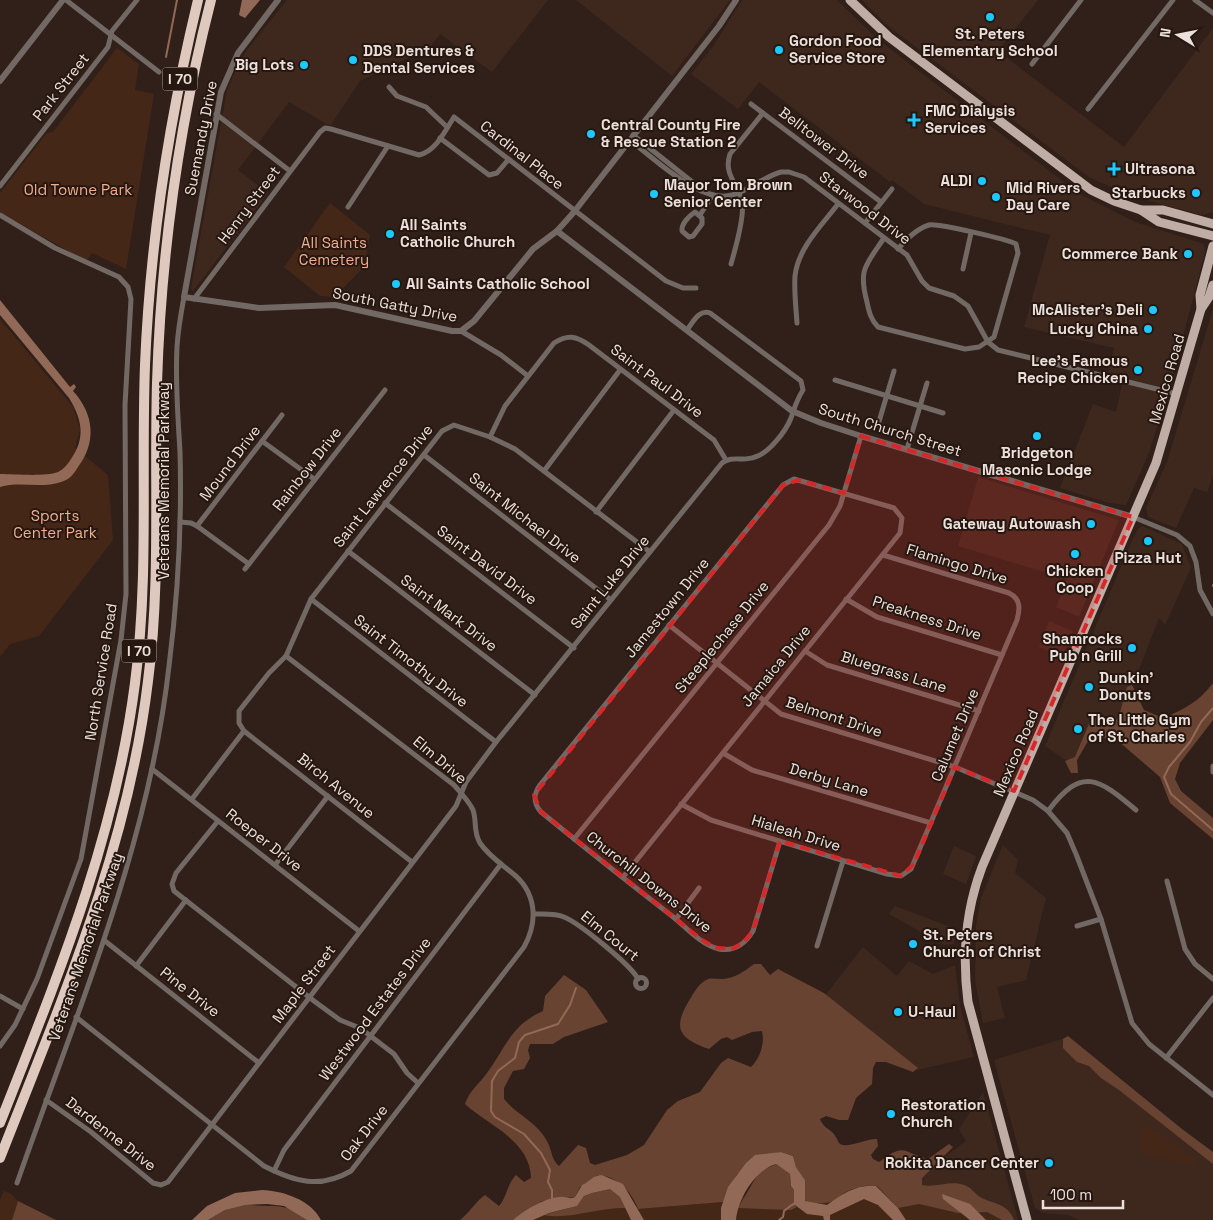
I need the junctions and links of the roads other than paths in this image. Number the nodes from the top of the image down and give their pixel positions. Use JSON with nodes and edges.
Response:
{"nodes":[{"id":1,"x":64,"y":0,"type":"edge"},
{"id":2,"x":137,"y":0,"type":"edge"},
{"id":3,"x":198,"y":0,"type":"edge"},
{"id":4,"x":211,"y":0,"type":"edge"},
{"id":5,"x":278,"y":0,"type":"edge"},
{"id":6,"x":736,"y":0,"type":"edge"},
{"id":7,"x":850,"y":0,"type":"edge"},
{"id":8,"x":1081,"y":0,"type":"edge"},
{"id":9,"x":1173,"y":0,"type":"edge"},
{"id":10,"x":1195,"y":0,"type":"edge"},
{"id":11,"x":1213,"y":13,"type":"edge"},
{"id":12,"x":111,"y":36,"type":"junction"},
{"id":13,"x":1032,"y":64,"type":"dead end"},
{"id":14,"x":159,"y":72,"type":"dead end"},
{"id":15,"x":0,"y":82,"type":"edge"},
{"id":16,"x":389,"y":87,"type":"dead end"},
{"id":17,"x":751,"y":104,"type":"dead end"},
{"id":18,"x":1088,"y":109,"type":"dead end"},
{"id":19,"x":763,"y":113,"type":"junction"},
{"id":20,"x":216,"y":114,"type":"junction"},
{"id":21,"x":448,"y":127,"type":"junction"},
{"id":22,"x":440,"y":138,"type":"junction"},
{"id":23,"x":631,"y":138,"type":"junction"},
{"id":24,"x":388,"y":146,"type":"junction"},
{"id":25,"x":508,"y":160,"type":"junction"},
{"id":26,"x":290,"y":171,"type":"junction"},
{"id":27,"x":0,"y":186,"type":"edge"},
{"id":28,"x":892,"y":189,"type":"dead end"},
{"id":29,"x":738,"y":193,"type":"junction"},
{"id":30,"x":712,"y":196,"type":"junction"},
{"id":31,"x":881,"y":202,"type":"junction"},
{"id":32,"x":838,"y":204,"type":"junction"},
{"id":33,"x":348,"y":207,"type":"dead end"},
{"id":34,"x":1141,"y":210,"type":"junction"},
{"id":35,"x":574,"y":212,"type":"junction"},
{"id":36,"x":0,"y":215,"type":"edge"},
{"id":37,"x":700,"y":215,"type":"junction"},
{"id":38,"x":865,"y":223,"type":"junction"},
{"id":39,"x":1213,"y":224,"type":"edge"},
{"id":40,"x":557,"y":230,"type":"junction"},
{"id":41,"x":971,"y":233,"type":"junction"},
{"id":42,"x":1213,"y":236,"type":"edge"},
{"id":43,"x":884,"y":238,"type":"junction"},
{"id":44,"x":1213,"y":246,"type":"edge"},
{"id":45,"x":898,"y":248,"type":"junction"},
{"id":46,"x":731,"y":264,"type":"dead end"},
{"id":47,"x":963,"y":268,"type":"dead end"},
{"id":48,"x":1213,"y":285,"type":"edge"},
{"id":49,"x":696,"y":288,"type":"dead end"},
{"id":50,"x":184,"y":297,"type":"junction"},
{"id":51,"x":194,"y":298,"type":"junction"},
{"id":52,"x":1201,"y":309,"type":"junction"},
{"id":53,"x":797,"y":323,"type":"dead end"},
{"id":54,"x":461,"y":330,"type":"junction"},
{"id":55,"x":687,"y":330,"type":"junction"},
{"id":56,"x":988,"y":342,"type":"junction"},
{"id":57,"x":620,"y":370,"type":"junction"},
{"id":58,"x":894,"y":372,"type":"dead end"},
{"id":59,"x":528,"y":376,"type":"junction"},
{"id":60,"x":835,"y":380,"type":"dead end"},
{"id":61,"x":927,"y":383,"type":"dead end"},
{"id":62,"x":385,"y":390,"type":"dead end"},
{"id":63,"x":1178,"y":394,"type":"junction"},
{"id":64,"x":886,"y":396,"type":"junction"},
{"id":65,"x":920,"y":406,"type":"junction"},
{"id":66,"x":674,"y":410,"type":"junction"},
{"id":67,"x":792,"y":411,"type":"junction"},
{"id":68,"x":943,"y":413,"type":"dead end"},
{"id":69,"x":282,"y":415,"type":"dead end"},
{"id":70,"x":878,"y":425,"type":"dead end"},
{"id":71,"x":861,"y":436,"type":"junction"},
{"id":72,"x":490,"y":437,"type":"junction"},
{"id":73,"x":262,"y":441,"type":"junction"},
{"id":74,"x":907,"y":449,"type":"junction"},
{"id":75,"x":424,"y":455,"type":"junction"},
{"id":76,"x":726,"y":460,"type":"junction"},
{"id":77,"x":544,"y":471,"type":"junction"},
{"id":78,"x":314,"y":480,"type":"junction"},
{"id":79,"x":844,"y":492,"type":"junction"},
{"id":80,"x":385,"y":503,"type":"junction"},
{"id":81,"x":596,"y":512,"type":"junction"},
{"id":82,"x":1133,"y":517,"type":"junction"},
{"id":83,"x":180,"y":522,"type":"junction"},
{"id":84,"x":197,"y":526,"type":"junction"},
{"id":85,"x":348,"y":551,"type":"junction"},
{"id":86,"x":650,"y":552,"type":"junction"},
{"id":87,"x":883,"y":555,"type":"junction"},
{"id":88,"x":311,"y":599,"type":"junction"},
{"id":89,"x":846,"y":599,"type":"junction"},
{"id":90,"x":612,"y":600,"type":"junction"},
{"id":91,"x":1019,"y":604,"type":"joint"},
{"id":92,"x":1213,"y":614,"type":"edge"},
{"id":93,"x":669,"y":625,"type":"junction"},
{"id":94,"x":574,"y":648,"type":"junction"},
{"id":95,"x":805,"y":651,"type":"junction"},
{"id":96,"x":1002,"y":655,"type":"junction"},
{"id":97,"x":286,"y":656,"type":"junction"},
{"id":98,"x":717,"y":664,"type":"junction"},
{"id":99,"x":535,"y":694,"type":"junction"},
{"id":100,"x":764,"y":701,"type":"junction"},
{"id":101,"x":979,"y":711,"type":"junction"},
{"id":102,"x":244,"y":731,"type":"junction"},
{"id":103,"x":496,"y":742,"type":"junction"},
{"id":104,"x":723,"y":753,"type":"junction"},
{"id":105,"x":1213,"y":766,"type":"edge"},
{"id":106,"x":955,"y":767,"type":"junction"},
{"id":107,"x":152,"y":769,"type":"junction"},
{"id":108,"x":1213,"y":772,"type":"edge"},
{"id":109,"x":1014,"y":791,"type":"junction"},
{"id":110,"x":462,"y":794,"type":"junction"},
{"id":111,"x":328,"y":796,"type":"junction"},
{"id":112,"x":192,"y":799,"type":"junction"},
{"id":113,"x":534,"y":800,"type":"joint"},
{"id":114,"x":681,"y":804,"type":"junction"},
{"id":115,"x":1136,"y":810,"type":"dead end"},
{"id":116,"x":1048,"y":811,"type":"junction"},
{"id":117,"x":218,"y":820,"type":"junction"},
{"id":118,"x":931,"y":823,"type":"junction"},
{"id":119,"x":574,"y":839,"type":"junction"},
{"id":120,"x":780,"y":841,"type":"junction"},
{"id":121,"x":843,"y":861,"type":"junction"},
{"id":122,"x":412,"y":862,"type":"junction"},
{"id":123,"x":502,"y":864,"type":"junction"},
{"id":124,"x":275,"y":865,"type":"junction"},
{"id":125,"x":906,"y":873,"type":"joint"},
{"id":126,"x":622,"y":877,"type":"junction"},
{"id":127,"x":1167,"y":881,"type":"dead end"},
{"id":128,"x":699,"y":888,"type":"dead end"},
{"id":129,"x":186,"y":900,"type":"junction"},
{"id":130,"x":534,"y":914,"type":"junction"},
{"id":131,"x":676,"y":919,"type":"junction"},
{"id":132,"x":1101,"y":919,"type":"junction"},
{"id":133,"x":1078,"y":926,"type":"dead end"},
{"id":134,"x":360,"y":931,"type":"junction"},
{"id":135,"x":105,"y":941,"type":"junction"},
{"id":136,"x":817,"y":946,"type":"dead end"},
{"id":137,"x":136,"y":966,"type":"junction"},
{"id":138,"x":638,"y":979,"type":"dead end"},
{"id":139,"x":1213,"y":979,"type":"edge"},
{"id":140,"x":0,"y":996,"type":"edge"},
{"id":141,"x":309,"y":998,"type":"junction"},
{"id":142,"x":1213,"y":998,"type":"edge"},
{"id":143,"x":24,"y":1009,"type":"junction"},
{"id":144,"x":76,"y":1018,"type":"junction"},
{"id":145,"x":370,"y":1036,"type":"junction"},
{"id":146,"x":0,"y":1046,"type":"edge"},
{"id":147,"x":1166,"y":1058,"type":"junction"},
{"id":148,"x":259,"y":1063,"type":"junction"},
{"id":149,"x":418,"y":1083,"type":"junction"},
{"id":150,"x":1213,"y":1095,"type":"edge"},
{"id":151,"x":46,"y":1100,"type":"junction"},
{"id":152,"x":0,"y":1123,"type":"edge"},
{"id":153,"x":212,"y":1125,"type":"junction"},
{"id":154,"x":0,"y":1158,"type":"edge"},
{"id":155,"x":274,"y":1171,"type":"junction"},
{"id":156,"x":17,"y":1183,"type":"dead end"},
{"id":157,"x":162,"y":1185,"type":"joint"},
{"id":158,"x":1027,"y":1220,"type":"edge"}],
"edges":[{"from":1,"to":12,"type":"street"},
{"from":1,"to":15,"type":"street"},
{"from":2,"to":12,"type":"street","name":"Park Street"},
{"from":3,"to":152,"type":"highway","number":"I 70"},
{"from":4,"to":154,"type":"highway","number":"I 70"},
{"from":5,"to":20,"type":"street","name":"Suemandy Drive"},
{"from":6,"to":23,"type":"street"},
{"from":7,"to":34,"type":"main road"},
{"from":8,"to":13,"type":"street"},
{"from":9,"to":18,"type":"street"},
{"from":10,"to":11,"type":"street"},
{"from":12,"to":14,"type":"street"},
{"from":12,"to":27,"type":"street","name":"Park Street"},
{"from":16,"to":21,"type":"street"},
{"from":17,"to":19,"type":"street","name":"Belltower Drive"},
{"from":19,"to":29,"type":"street"},
{"from":19,"to":31,"type":"street","name":"Belltower Drive"},
{"from":20,"to":26,"type":"street"},
{"from":20,"to":50,"type":"street","name":"Suemandy Drive"},
{"from":21,"to":22,"type":"street"},
{"from":21,"to":25,"type":"street","name":"Cardinal Place"},
{"from":22,"to":24,"type":"street"},
{"from":22,"to":25,"type":"street"},
{"from":23,"to":30,"type":"street","name":"Starwood Drive"},
{"from":23,"to":35,"type":"street"},
{"from":24,"to":26,"type":"street","name":"Henry Street"},
{"from":24,"to":33,"type":"street"},
{"from":25,"to":35,"type":"street","name":"Cardinal Place"},
{"from":26,"to":51,"type":"street","name":"Henry Street"},
{"from":28,"to":31,"type":"street"},
{"from":29,"to":30,"type":"street","name":"Starwood Drive"},
{"from":29,"to":32,"type":"street","name":"Starwood Drive"},
{"from":29,"to":46,"type":"street"},
{"from":30,"to":37,"type":"street"},
{"from":31,"to":38,"type":"street"},
{"from":32,"to":38,"type":"street","name":"Starwood Drive"},
{"from":32,"to":53,"type":"street"},
{"from":34,"to":39,"type":"main road"},
{"from":34,"to":42,"type":"main road"},
{"from":35,"to":40,"type":"street"},
{"from":35,"to":49,"type":"street","name":"Cardinal Place"},
{"from":36,"to":143,"type":"street","name":"North Service Road"},
{"from":37,"to":37,"type":"street"},
{"from":38,"to":43,"type":"street","name":"Starwood Drive"},
{"from":40,"to":54,"type":"street"},
{"from":40,"to":55,"type":"street","name":"South Church Street"},
{"from":41,"to":45,"type":"street"},
{"from":41,"to":47,"type":"street"},
{"from":41,"to":56,"type":"street"},
{"from":43,"to":45,"type":"street","name":"Starwood Drive"},
{"from":43,"to":56,"type":"street"},
{"from":44,"to":52,"type":"main road","name":"Mexico Road"},
{"from":45,"to":56,"type":"street","name":"Starwood Drive"},
{"from":48,"to":52,"type":"main road","name":"Mexico Road"},
{"from":50,"to":51,"type":"street","name":"South Gatty Drive"},
{"from":50,"to":83,"type":"street","name":"Veterans Memorial Parkway"},
{"from":51,"to":54,"type":"street","name":"South Gatty Drive"},
{"from":52,"to":63,"type":"main road","name":"Mexico Road"},
{"from":54,"to":59,"type":"street","name":"South Gatty Drive"},
{"from":55,"to":67,"type":"street","name":"South Church Street"},
{"from":55,"to":67,"type":"street"},
{"from":56,"to":63,"type":"street"},
{"from":57,"to":59,"type":"street","name":"Saint Paul Drive"},
{"from":57,"to":66,"type":"street","name":"Saint Paul Drive"},
{"from":57,"to":77,"type":"street"},
{"from":58,"to":64,"type":"street"},
{"from":59,"to":72,"type":"street"},
{"from":60,"to":64,"type":"street"},
{"from":61,"to":65,"type":"street"},
{"from":62,"to":78,"type":"street","name":"Rainbow Drive"},
{"from":63,"to":82,"type":"main road","name":"Mexico Road"},
{"from":64,"to":65,"type":"street"},
{"from":64,"to":70,"type":"street"},
{"from":65,"to":68,"type":"street"},
{"from":65,"to":74,"type":"street"},
{"from":66,"to":76,"type":"street","name":"Saint Paul Drive"},
{"from":66,"to":81,"type":"street"},
{"from":67,"to":71,"type":"street","name":"South Church Street"},
{"from":67,"to":76,"type":"street"},
{"from":69,"to":73,"type":"street","name":"Mound Drive"},
{"from":71,"to":74,"type":"street","name":"South Church Street"},
{"from":71,"to":79,"type":"street","name":"Steeplechase Drive"},
{"from":72,"to":75,"type":"street","name":"Saint Lawrence Drive"},
{"from":72,"to":77,"type":"street","name":"Saint Lawrence Drive"},
{"from":73,"to":78,"type":"street"},
{"from":73,"to":84,"type":"street","name":"Mound Drive"},
{"from":74,"to":82,"type":"street","name":"South Church Street"},
{"from":75,"to":80,"type":"street","name":"Saint Lawrence Drive"},
{"from":75,"to":90,"type":"street","name":"Saint Michael Drive"},
{"from":76,"to":86,"type":"street","name":"Saint Luke Drive"},
{"from":77,"to":81,"type":"street","name":"Saint Lawrence Drive"},
{"from":78,"to":84,"type":"street","name":"Rainbow Drive"},
{"from":79,"to":87,"type":"street","name":"Jamaica Drive"},
{"from":79,"to":93,"type":"street","name":"Jamestown Drive"},
{"from":79,"to":98,"type":"street","name":"Steeplechase Drive"},
{"from":80,"to":85,"type":"street","name":"Saint Lawrence Drive"},
{"from":80,"to":94,"type":"street","name":"Saint David Drive"},
{"from":81,"to":86,"type":"street","name":"Saint Lawrence Drive"},
{"from":82,"to":92,"type":"street","name":"South Church Street"},
{"from":82,"to":109,"type":"main road","name":"Mexico Road"},
{"from":83,"to":84,"type":"street"},
{"from":83,"to":107,"type":"street","name":"Veterans Memorial Parkway"},
{"from":85,"to":88,"type":"street","name":"Saint Lawrence Drive"},
{"from":85,"to":99,"type":"street","name":"Saint Mark Drive"},
{"from":86,"to":90,"type":"street","name":"Saint Luke Drive"},
{"from":87,"to":89,"type":"street","name":"Jamaica Drive"},
{"from":87,"to":91,"type":"street","name":"Flamingo Drive"},
{"from":88,"to":97,"type":"street","name":"Saint Lawrence Drive"},
{"from":88,"to":103,"type":"street","name":"Saint Timothy Drive"},
{"from":89,"to":95,"type":"street","name":"Jamaica Drive"},
{"from":89,"to":96,"type":"street","name":"Preakness Drive"},
{"from":90,"to":94,"type":"street","name":"Saint Luke Drive"},
{"from":91,"to":96,"type":"street","name":"Calumet Drive"},
{"from":93,"to":98,"type":"street","name":"Belmont Drive"},
{"from":93,"to":113,"type":"street","name":"Jamestown Drive"},
{"from":94,"to":99,"type":"street","name":"Saint Luke Drive"},
{"from":95,"to":100,"type":"street","name":"Jamaica Drive"},
{"from":95,"to":101,"type":"street","name":"Bluegrass Lane"},
{"from":96,"to":101,"type":"street","name":"Calumet Drive"},
{"from":97,"to":102,"type":"street"},
{"from":97,"to":110,"type":"street","name":"Elm Drive"},
{"from":98,"to":100,"type":"street","name":"Belmont Drive"},
{"from":98,"to":119,"type":"street","name":"Steeplechase Drive"},
{"from":99,"to":103,"type":"street","name":"Saint Luke Drive"},
{"from":100,"to":104,"type":"street","name":"Jamaica Drive"},
{"from":100,"to":106,"type":"street","name":"Belmont Drive"},
{"from":101,"to":106,"type":"street","name":"Calumet Drive"},
{"from":102,"to":111,"type":"street","name":"Birch Avenue"},
{"from":102,"to":112,"type":"street"},
{"from":103,"to":110,"type":"street","name":"Saint Luke Drive"},
{"from":104,"to":114,"type":"street","name":"Jamaica Drive"},
{"from":104,"to":118,"type":"street","name":"Derby Lane"},
{"from":105,"to":108,"type":"street"},
{"from":106,"to":109,"type":"street","name":"Belmont Drive"},
{"from":106,"to":118,"type":"street","name":"Calumet Drive"},
{"from":107,"to":112,"type":"street","name":"Roeper Drive"},
{"from":107,"to":135,"type":"street","name":"Veterans Memorial Parkway"},
{"from":109,"to":116,"type":"street","name":"Belmont Drive"},
{"from":109,"to":158,"type":"main road","name":"Mexico Road"},
{"from":110,"to":122,"type":"street","name":"Maple Street"},
{"from":110,"to":123,"type":"street","name":"Elm Drive"},
{"from":111,"to":122,"type":"street","name":"Birch Avenue"},
{"from":111,"to":124,"type":"street"},
{"from":112,"to":117,"type":"street","name":"Roeper Drive"},
{"from":113,"to":119,"type":"street","name":"Churchill Downs Drive"},
{"from":114,"to":120,"type":"street","name":"Hialeah Drive"},
{"from":114,"to":126,"type":"street","name":"Jamaica Drive"},
{"from":115,"to":116,"type":"street"},
{"from":116,"to":132,"type":"street","name":"Belmont Drive"},
{"from":117,"to":124,"type":"street","name":"Roeper Drive"},
{"from":117,"to":129,"type":"street"},
{"from":118,"to":125,"type":"street","name":"Calumet Drive"},
{"from":119,"to":126,"type":"street","name":"Churchill Downs Drive"},
{"from":120,"to":121,"type":"street","name":"Hialeah Drive"},
{"from":120,"to":131,"type":"street","name":"Churchill Downs Drive"},
{"from":121,"to":125,"type":"street","name":"Hialeah Drive"},
{"from":121,"to":136,"type":"street"},
{"from":122,"to":134,"type":"street","name":"Maple Street"},
{"from":123,"to":130,"type":"street","name":"Elm Drive"},
{"from":123,"to":145,"type":"street","name":"Westwood Estates Drive"},
{"from":124,"to":134,"type":"street","name":"Roeper Drive"},
{"from":126,"to":131,"type":"street","name":"Churchill Downs Drive"},
{"from":127,"to":139,"type":"street"},
{"from":128,"to":131,"type":"street"},
{"from":129,"to":137,"type":"street"},
{"from":129,"to":141,"type":"street"},
{"from":130,"to":138,"type":"street","name":"Elm Court"},
{"from":130,"to":149,"type":"street","name":"Oak Drive"},
{"from":132,"to":133,"type":"street"},
{"from":132,"to":147,"type":"street","name":"Belmont Drive"},
{"from":134,"to":141,"type":"street","name":"Maple Street"},
{"from":135,"to":137,"type":"street","name":"Pine Drive"},
{"from":135,"to":144,"type":"street","name":"Veterans Memorial Parkway"},
{"from":137,"to":148,"type":"street","name":"Pine Drive"},
{"from":140,"to":143,"type":"street"},
{"from":141,"to":145,"type":"street"},
{"from":141,"to":148,"type":"street","name":"Maple Street"},
{"from":142,"to":147,"type":"street"},
{"from":143,"to":146,"type":"street","name":"North Service Road"},
{"from":144,"to":151,"type":"street","name":"Veterans Memorial Parkway"},
{"from":144,"to":153,"type":"street","name":"Oak Drive"},
{"from":145,"to":149,"type":"street"},
{"from":145,"to":155,"type":"street","name":"Westwood Estates Drive"},
{"from":147,"to":150,"type":"street","name":"Belmont Drive"},
{"from":148,"to":153,"type":"street","name":"Maple Street"},
{"from":149,"to":155,"type":"street","name":"Oak Drive"},
{"from":151,"to":156,"type":"street","name":"Veterans Memorial Parkway"},
{"from":151,"to":157,"type":"street","name":"Dardenne Drive"},
{"from":153,"to":155,"type":"street","name":"Oak Drive"},
{"from":153,"to":157,"type":"street","name":"Maple Street"}]}
